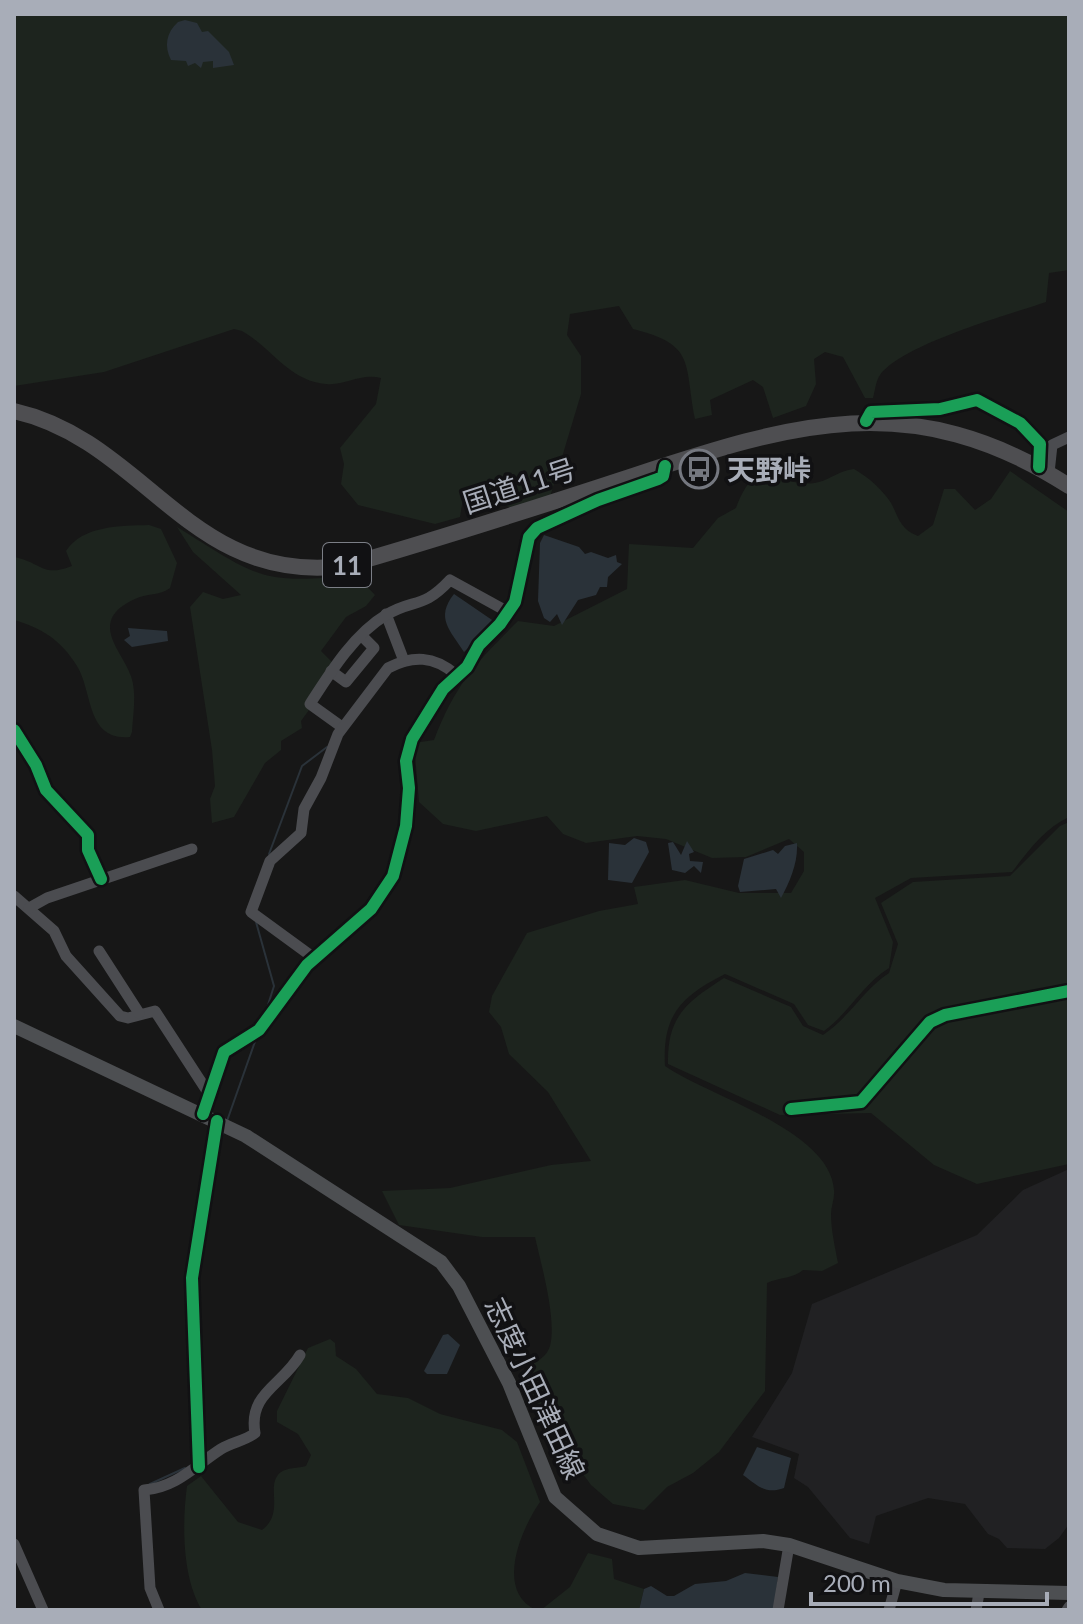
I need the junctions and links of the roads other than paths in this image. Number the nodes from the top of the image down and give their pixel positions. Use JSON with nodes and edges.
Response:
{"nodes":[{"id":1,"x":14,"y":411,"type":"edge"},
{"id":2,"x":866,"y":421,"type":"junction"},
{"id":3,"x":1069,"y":437,"type":"edge"},
{"id":4,"x":665,"y":466,"type":"junction"},
{"id":5,"x":1044,"y":470,"type":"junction"},
{"id":6,"x":1069,"y":486,"type":"edge"},
{"id":7,"x":508,"y":612,"type":"junction"},
{"id":8,"x":386,"y":614,"type":"junction"},
{"id":9,"x":362,"y":636,"type":"junction"},
{"id":10,"x":404,"y":661,"type":"junction"},
{"id":11,"x":331,"y":671,"type":"junction"},
{"id":12,"x":455,"y":674,"type":"junction"},
{"id":13,"x":342,"y":727,"type":"junction"},
{"id":14,"x":14,"y":730,"type":"edge"},
{"id":15,"x":192,"y":849,"type":"dead end"},
{"id":16,"x":101,"y":879,"type":"junction"},
{"id":17,"x":14,"y":896,"type":"edge"},
{"id":18,"x":29,"y":908,"type":"junction"},
{"id":19,"x":99,"y":951,"type":"dead end"},
{"id":20,"x":314,"y":958,"type":"junction"},
{"id":21,"x":1069,"y":991,"type":"edge"},
{"id":22,"x":139,"y":1013,"type":"junction"},
{"id":23,"x":14,"y":1026,"type":"edge"},
{"id":24,"x":209,"y":1094,"type":"junction"},
{"id":25,"x":791,"y":1109,"type":"dead end"},
{"id":26,"x":210,"y":1118,"type":"junction"},
{"id":27,"x":300,"y":1355,"type":"dead end"},
{"id":28,"x":199,"y":1467,"type":"junction"},
{"id":29,"x":14,"y":1544,"type":"edge"},
{"id":30,"x":789,"y":1545,"type":"junction"},
{"id":31,"x":897,"y":1581,"type":"junction"},
{"id":32,"x":979,"y":1593,"type":"junction"},
{"id":33,"x":1069,"y":1593,"type":"edge"},
{"id":34,"x":43,"y":1610,"type":"edge"},
{"id":35,"x":159,"y":1610,"type":"edge"},
{"id":36,"x":778,"y":1610,"type":"edge"},
{"id":37,"x":889,"y":1610,"type":"edge"},
{"id":38,"x":976,"y":1610,"type":"edge"}],
"edges":[{"from":1,"to":4,"type":"highway","name":"国道11号","number":"11"},
{"from":2,"to":4,"type":"highway","name":"国道11号","number":"11"},
{"from":2,"to":5,"type":"highway","name":"国道11号","number":"11"},
{"from":2,"to":5,"type":"street"},
{"from":3,"to":5,"type":"street"},
{"from":4,"to":7,"type":"street"},
{"from":5,"to":6,"type":"highway","name":"国道11号","number":"11"},
{"from":7,"to":8,"type":"street"},
{"from":7,"to":12,"type":"street"},
{"from":8,"to":9,"type":"street"},
{"from":8,"to":10,"type":"street"},
{"from":9,"to":11,"type":"street"},
{"from":9,"to":11,"type":"street"},
{"from":10,"to":12,"type":"street"},
{"from":10,"to":13,"type":"street"},
{"from":11,"to":13,"type":"street"},
{"from":12,"to":20,"type":"street"},
{"from":13,"to":20,"type":"street"},
{"from":14,"to":16,"type":"street"},
{"from":15,"to":16,"type":"street"},
{"from":16,"to":18,"type":"street"},
{"from":17,"to":18,"type":"street"},
{"from":18,"to":22,"type":"street"},
{"from":19,"to":22,"type":"street"},
{"from":20,"to":24,"type":"street"},
{"from":21,"to":25,"type":"street"},
{"from":22,"to":24,"type":"street"},
{"from":23,"to":26,"type":"main road","name":"志度小田津田線"},
{"from":24,"to":26,"type":"street"},
{"from":26,"to":28,"type":"street"},
{"from":26,"to":30,"type":"main road","name":"志度小田津田線"},
{"from":27,"to":28,"type":"street"},
{"from":28,"to":35,"type":"street"},
{"from":29,"to":34,"type":"street"},
{"from":30,"to":31,"type":"main road","name":"志度小田津田線"},
{"from":30,"to":36,"type":"street"},
{"from":31,"to":32,"type":"main road","name":"志度小田津田線"},
{"from":31,"to":37,"type":"street"},
{"from":32,"to":33,"type":"main road","name":"志度小田津田線"},
{"from":32,"to":38,"type":"street"}]}
